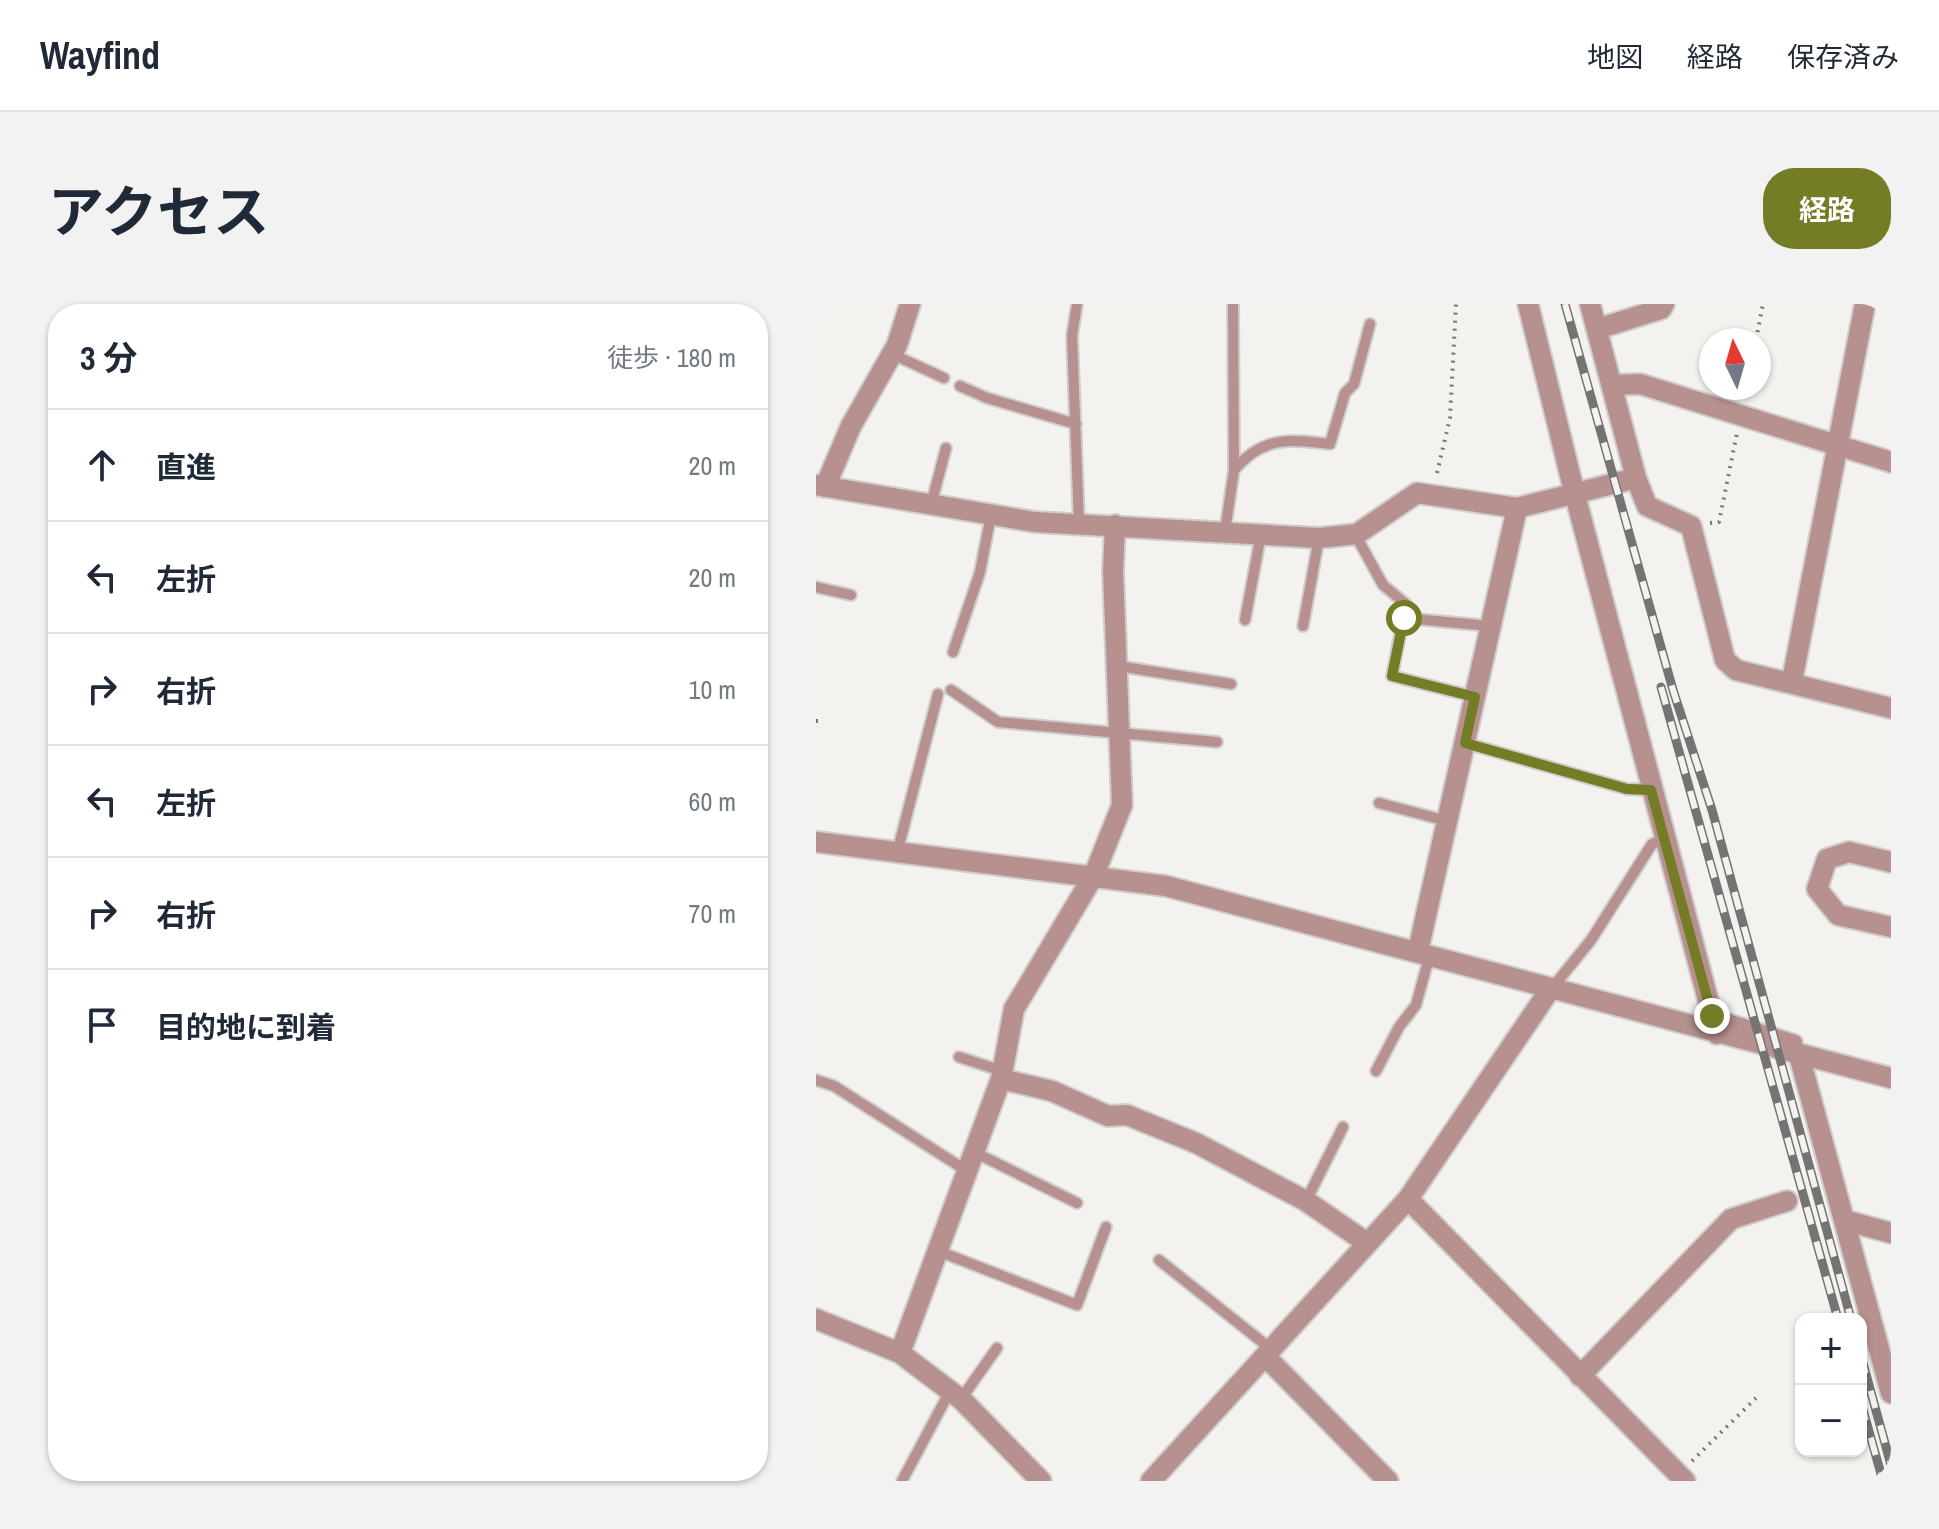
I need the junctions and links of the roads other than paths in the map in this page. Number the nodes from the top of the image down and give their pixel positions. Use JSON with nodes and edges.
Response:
{"nodes":[{"id":1,"x":910,"y":304,"type":"edge"},
{"id":2,"x":1077,"y":304,"type":"edge"},
{"id":3,"x":1233,"y":304,"type":"edge"},
{"id":4,"x":1528,"y":304,"type":"edge"},
{"id":5,"x":1590,"y":304,"type":"edge"},
{"id":6,"x":1664,"y":304,"type":"edge"},
{"id":7,"x":1865,"y":304,"type":"edge"},
{"id":8,"x":1370,"y":324,"type":"dead end"},
{"id":9,"x":1597,"y":329,"type":"junction"},
{"id":10,"x":892,"y":354,"type":"junction"},
{"id":11,"x":944,"y":378,"type":"dead end"},
{"id":12,"x":1612,"y":385,"type":"junction"},
{"id":13,"x":960,"y":386,"type":"dead end"},
{"id":14,"x":1076,"y":424,"type":"junction"},
{"id":15,"x":1838,"y":445,"type":"junction"},
{"id":16,"x":946,"y":448,"type":"dead end"},
{"id":17,"x":1891,"y":462,"type":"edge"},
{"id":18,"x":1234,"y":470,"type":"junction"},
{"id":19,"x":1636,"y":478,"type":"junction"},
{"id":20,"x":820,"y":486,"type":"edge"},
{"id":21,"x":1574,"y":491,"type":"junction"},
{"id":22,"x":931,"y":505,"type":"junction"},
{"id":23,"x":1517,"y":508,"type":"junction"},
{"id":24,"x":991,"y":515,"type":"junction"},
{"id":25,"x":1079,"y":524,"type":"junction"},
{"id":26,"x":1115,"y":525,"type":"junction"},
{"id":27,"x":1225,"y":531,"type":"junction"},
{"id":28,"x":1261,"y":534,"type":"junction"},
{"id":29,"x":1355,"y":534,"type":"junction"},
{"id":30,"x":1319,"y":538,"type":"junction"},
{"id":31,"x":816,"y":587,"type":"edge"},
{"id":32,"x":851,"y":595,"type":"dead end"},
{"id":33,"x":1404,"y":618,"type":"junction"},
{"id":34,"x":1245,"y":620,"type":"dead end"},
{"id":35,"x":1303,"y":626,"type":"dead end"},
{"id":36,"x":1490,"y":626,"type":"junction"},
{"id":37,"x":953,"y":652,"type":"dead end"},
{"id":38,"x":1118,"y":666,"type":"junction"},
{"id":39,"x":1792,"y":681,"type":"junction"},
{"id":40,"x":1231,"y":684,"type":"dead end"},
{"id":41,"x":951,"y":690,"type":"dead end"},
{"id":42,"x":938,"y":694,"type":"dead end"},
{"id":43,"x":1475,"y":697,"type":"junction"},
{"id":44,"x":1891,"y":708,"type":"edge"},
{"id":45,"x":1121,"y":731,"type":"junction"},
{"id":46,"x":1217,"y":742,"type":"dead end"},
{"id":47,"x":1465,"y":743,"type":"junction"},
{"id":48,"x":1651,"y":790,"type":"junction"},
{"id":49,"x":1379,"y":803,"type":"dead end"},
{"id":50,"x":1447,"y":821,"type":"junction"},
{"id":51,"x":1664,"y":839,"type":"junction"},
{"id":52,"x":816,"y":842,"type":"edge"},
{"id":53,"x":897,"y":853,"type":"junction"},
{"id":54,"x":1891,"y":862,"type":"edge"},
{"id":55,"x":1094,"y":875,"type":"junction"},
{"id":56,"x":1891,"y":927,"type":"edge"},
{"id":57,"x":1424,"y":953,"type":"junction"},
{"id":58,"x":1554,"y":985,"type":"junction"},
{"id":59,"x":1714,"y":1025,"type":"junction"},
{"id":60,"x":1797,"y":1048,"type":"junction"},
{"id":61,"x":959,"y":1057,"type":"dead end"},
{"id":62,"x":1376,"y":1071,"type":"dead end"},
{"id":63,"x":1001,"y":1075,"type":"junction"},
{"id":64,"x":1891,"y":1078,"type":"edge"},
{"id":65,"x":816,"y":1080,"type":"edge"},
{"id":66,"x":1343,"y":1127,"type":"dead end"},
{"id":67,"x":970,"y":1162,"type":"junction"},
{"id":68,"x":1408,"y":1199,"type":"junction"},
{"id":69,"x":1306,"y":1201,"type":"junction"},
{"id":70,"x":1787,"y":1201,"type":"dead end"},
{"id":71,"x":1077,"y":1203,"type":"dead end"},
{"id":72,"x":1844,"y":1220,"type":"junction"},
{"id":73,"x":1106,"y":1227,"type":"dead end"},
{"id":74,"x":1891,"y":1233,"type":"edge"},
{"id":75,"x":1367,"y":1243,"type":"junction"},
{"id":76,"x":938,"y":1251,"type":"junction"},
{"id":77,"x":1159,"y":1260,"type":"dead end"},
{"id":78,"x":816,"y":1319,"type":"edge"},
{"id":79,"x":997,"y":1348,"type":"dead end"},
{"id":80,"x":900,"y":1353,"type":"junction"},
{"id":81,"x":1268,"y":1353,"type":"junction"},
{"id":82,"x":1580,"y":1376,"type":"junction"},
{"id":83,"x":1889,"y":1382,"type":"edge"},
{"id":84,"x":955,"y":1395,"type":"junction"},
{"id":85,"x":1682,"y":1478,"type":"edge"},
{"id":86,"x":902,"y":1481,"type":"edge"},
{"id":87,"x":1041,"y":1481,"type":"edge"},
{"id":88,"x":1151,"y":1481,"type":"edge"},
{"id":89,"x":1388,"y":1481,"type":"edge"}],
"edges":[{"from":1,"to":10,"type":"street"},
{"from":2,"to":14,"type":"lane"},
{"from":3,"to":18,"type":"lane"},
{"from":4,"to":21,"type":"street"},
{"from":5,"to":9,"type":"street"},
{"from":6,"to":9,"type":"street"},
{"from":7,"to":15,"type":"street"},
{"from":8,"to":18,"type":"lane"},
{"from":9,"to":12,"type":"street"},
{"from":10,"to":11,"type":"lane"},
{"from":10,"to":20,"type":"street"},
{"from":12,"to":15,"type":"street"},
{"from":12,"to":19,"type":"street"},
{"from":13,"to":14,"type":"lane"},
{"from":14,"to":25,"type":"lane"},
{"from":15,"to":17,"type":"street"},
{"from":15,"to":39,"type":"street"},
{"from":16,"to":22,"type":"lane"},
{"from":18,"to":27,"type":"lane"},
{"from":19,"to":21,"type":"street"},
{"from":19,"to":39,"type":"street"},
{"from":20,"to":22,"type":"street"},
{"from":21,"to":23,"type":"street"},
{"from":21,"to":48,"type":"street"},
{"from":22,"to":24,"type":"street"},
{"from":23,"to":29,"type":"street"},
{"from":23,"to":36,"type":"street"},
{"from":24,"to":25,"type":"street"},
{"from":24,"to":37,"type":"lane"},
{"from":25,"to":26,"type":"street"},
{"from":26,"to":27,"type":"street"},
{"from":26,"to":38,"type":"street"},
{"from":27,"to":28,"type":"street"},
{"from":28,"to":30,"type":"street"},
{"from":28,"to":34,"type":"lane"},
{"from":29,"to":30,"type":"street"},
{"from":29,"to":33,"type":"lane"},
{"from":30,"to":35,"type":"lane"},
{"from":31,"to":32,"type":"lane"},
{"from":33,"to":36,"type":"lane"},
{"from":33,"to":43,"type":"lane"},
{"from":36,"to":43,"type":"street"},
{"from":38,"to":40,"type":"lane"},
{"from":38,"to":45,"type":"street"},
{"from":39,"to":44,"type":"street"},
{"from":41,"to":45,"type":"lane"},
{"from":42,"to":53,"type":"lane"},
{"from":43,"to":47,"type":"street"},
{"from":45,"to":46,"type":"lane"},
{"from":45,"to":55,"type":"street"},
{"from":47,"to":48,"type":"lane"},
{"from":47,"to":50,"type":"street"},
{"from":48,"to":51,"type":"street"},
{"from":49,"to":50,"type":"lane"},
{"from":50,"to":57,"type":"street"},
{"from":51,"to":58,"type":"lane"},
{"from":51,"to":59,"type":"street"},
{"from":52,"to":53,"type":"street"},
{"from":53,"to":55,"type":"street"},
{"from":54,"to":56,"type":"street"},
{"from":55,"to":57,"type":"street"},
{"from":55,"to":63,"type":"street"},
{"from":57,"to":58,"type":"street"},
{"from":57,"to":62,"type":"lane"},
{"from":58,"to":59,"type":"street"},
{"from":58,"to":68,"type":"street"},
{"from":59,"to":60,"type":"street"},
{"from":60,"to":64,"type":"street"},
{"from":60,"to":72,"type":"street"},
{"from":61,"to":63,"type":"lane"},
{"from":63,"to":67,"type":"street"},
{"from":63,"to":69,"type":"street"},
{"from":65,"to":67,"type":"lane"},
{"from":66,"to":69,"type":"lane"},
{"from":67,"to":71,"type":"lane"},
{"from":67,"to":76,"type":"street"},
{"from":68,"to":75,"type":"street"},
{"from":68,"to":82,"type":"street"},
{"from":69,"to":75,"type":"street"},
{"from":70,"to":82,"type":"street"},
{"from":72,"to":74,"type":"street"},
{"from":72,"to":83,"type":"street"},
{"from":73,"to":76,"type":"lane"},
{"from":75,"to":81,"type":"street"},
{"from":76,"to":80,"type":"street"},
{"from":77,"to":81,"type":"lane"},
{"from":78,"to":80,"type":"street"},
{"from":79,"to":84,"type":"lane"},
{"from":80,"to":84,"type":"street"},
{"from":81,"to":88,"type":"street"},
{"from":81,"to":89,"type":"street"},
{"from":82,"to":85,"type":"street"},
{"from":84,"to":86,"type":"lane"},
{"from":84,"to":87,"type":"street"}]}
